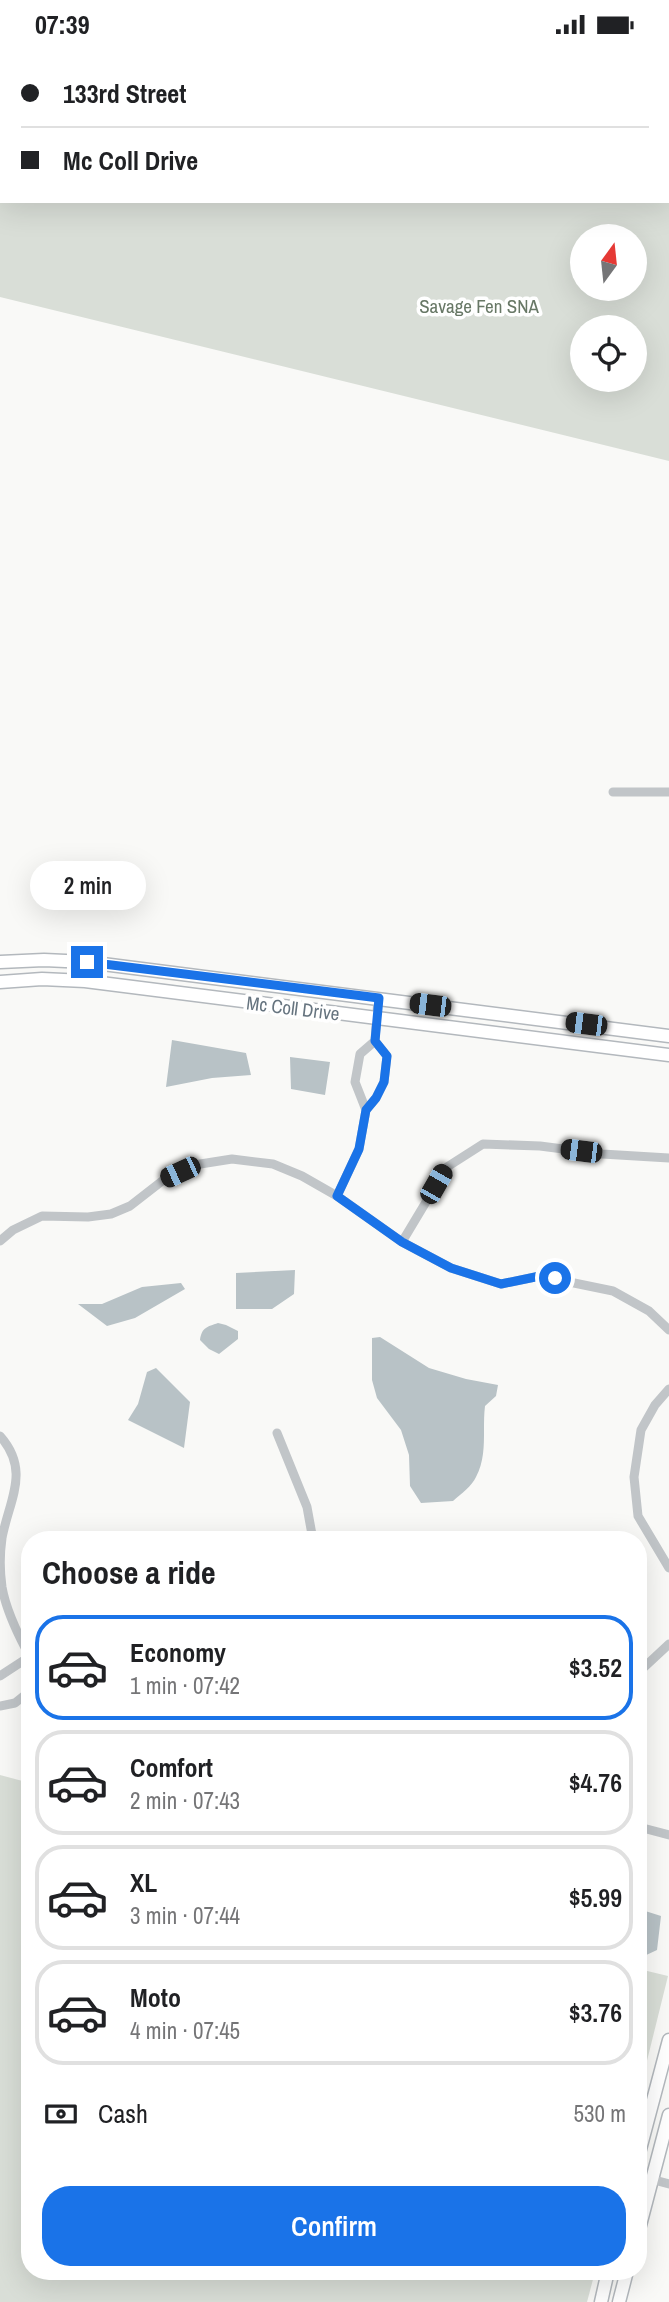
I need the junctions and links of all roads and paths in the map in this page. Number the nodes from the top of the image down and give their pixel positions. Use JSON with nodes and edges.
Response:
{"nodes":[{"id":1,"x":613,"y":792,"type":"dead end"},
{"id":2,"x":669,"y":792,"type":"edge"},
{"id":3,"x":0,"y":962,"type":"edge"},
{"id":4,"x":0,"y":982,"type":"edge"},
{"id":5,"x":379,"y":998,"type":"junction"},
{"id":6,"x":377,"y":1019,"type":"junction"},
{"id":7,"x":669,"y":1036,"type":"edge"},
{"id":8,"x":375,"y":1041,"type":"junction"},
{"id":9,"x":669,"y":1055,"type":"edge"},
{"id":10,"x":366,"y":1110,"type":"junction"},
{"id":11,"x":669,"y":1158,"type":"edge"},
{"id":12,"x":337,"y":1196,"type":"junction"},
{"id":13,"x":0,"y":1241,"type":"edge"},
{"id":14,"x":402,"y":1242,"type":"junction"},
{"id":15,"x":669,"y":1330,"type":"edge"},
{"id":16,"x":669,"y":1389,"type":"edge"},
{"id":17,"x":277,"y":1433,"type":"dead end"},
{"id":18,"x":0,"y":1436,"type":"edge"},
{"id":19,"x":311,"y":1531,"type":"edge"},
{"id":20,"x":1,"y":1538,"type":"edge"},
{"id":21,"x":669,"y":1568,"type":"edge"},
{"id":22,"x":21,"y":1638,"type":"edge"},
{"id":23,"x":669,"y":1644,"type":"edge"},
{"id":24,"x":21,"y":1663,"type":"edge"},
{"id":25,"x":647,"y":1665,"type":"edge"},
{"id":26,"x":0,"y":1676,"type":"edge"},
{"id":27,"x":21,"y":1698,"type":"edge"},
{"id":28,"x":0,"y":1706,"type":"edge"},
{"id":29,"x":647,"y":1829,"type":"edge"},
{"id":30,"x":669,"y":1835,"type":"edge"},
{"id":31,"x":669,"y":2040,"type":"edge"},
{"id":32,"x":669,"y":2115,"type":"edge"},
{"id":33,"x":647,"y":2123,"type":"edge"},
{"id":34,"x":647,"y":2172,"type":"edge"},
{"id":35,"x":647,"y":2178,"type":"edge"},
{"id":36,"x":669,"y":2184,"type":"edge"},
{"id":37,"x":606,"y":2280,"type":"edge"},
{"id":38,"x":625,"y":2280,"type":"edge"},
{"id":39,"x":601,"y":2302,"type":"edge"},
{"id":40,"x":619,"y":2302,"type":"edge"}],
"edges":[{"from":1,"to":2,"type":"street"},
{"from":3,"to":5,"type":"main road","name":"Mc Coll Drive"},
{"from":4,"to":6,"type":"main road","name":"Mc Coll Drive"},
{"from":5,"to":6,"type":"street"},
{"from":5,"to":7,"type":"main road","name":"Mc Coll Drive"},
{"from":6,"to":8,"type":"street"},
{"from":6,"to":9,"type":"main road","name":"Mc Coll Drive"},
{"from":8,"to":10,"type":"street"},
{"from":8,"to":10,"type":"street"},
{"from":10,"to":12,"type":"street"},
{"from":11,"to":14,"type":"street"},
{"from":12,"to":13,"type":"street"},
{"from":12,"to":14,"type":"street"},
{"from":14,"to":15,"type":"street"},
{"from":16,"to":21,"type":"street"},
{"from":17,"to":19,"type":"street"},
{"from":18,"to":20,"type":"street"},
{"from":20,"to":22,"type":"street"},
{"from":23,"to":25,"type":"street"},
{"from":24,"to":26,"type":"street"},
{"from":27,"to":28,"type":"street"},
{"from":29,"to":30,"type":"street"},
{"from":31,"to":33,"type":"main road"},
{"from":32,"to":34,"type":"main road"},
{"from":35,"to":36,"type":"street"},
{"from":37,"to":39,"type":"main road"},
{"from":38,"to":40,"type":"main road"}]}
